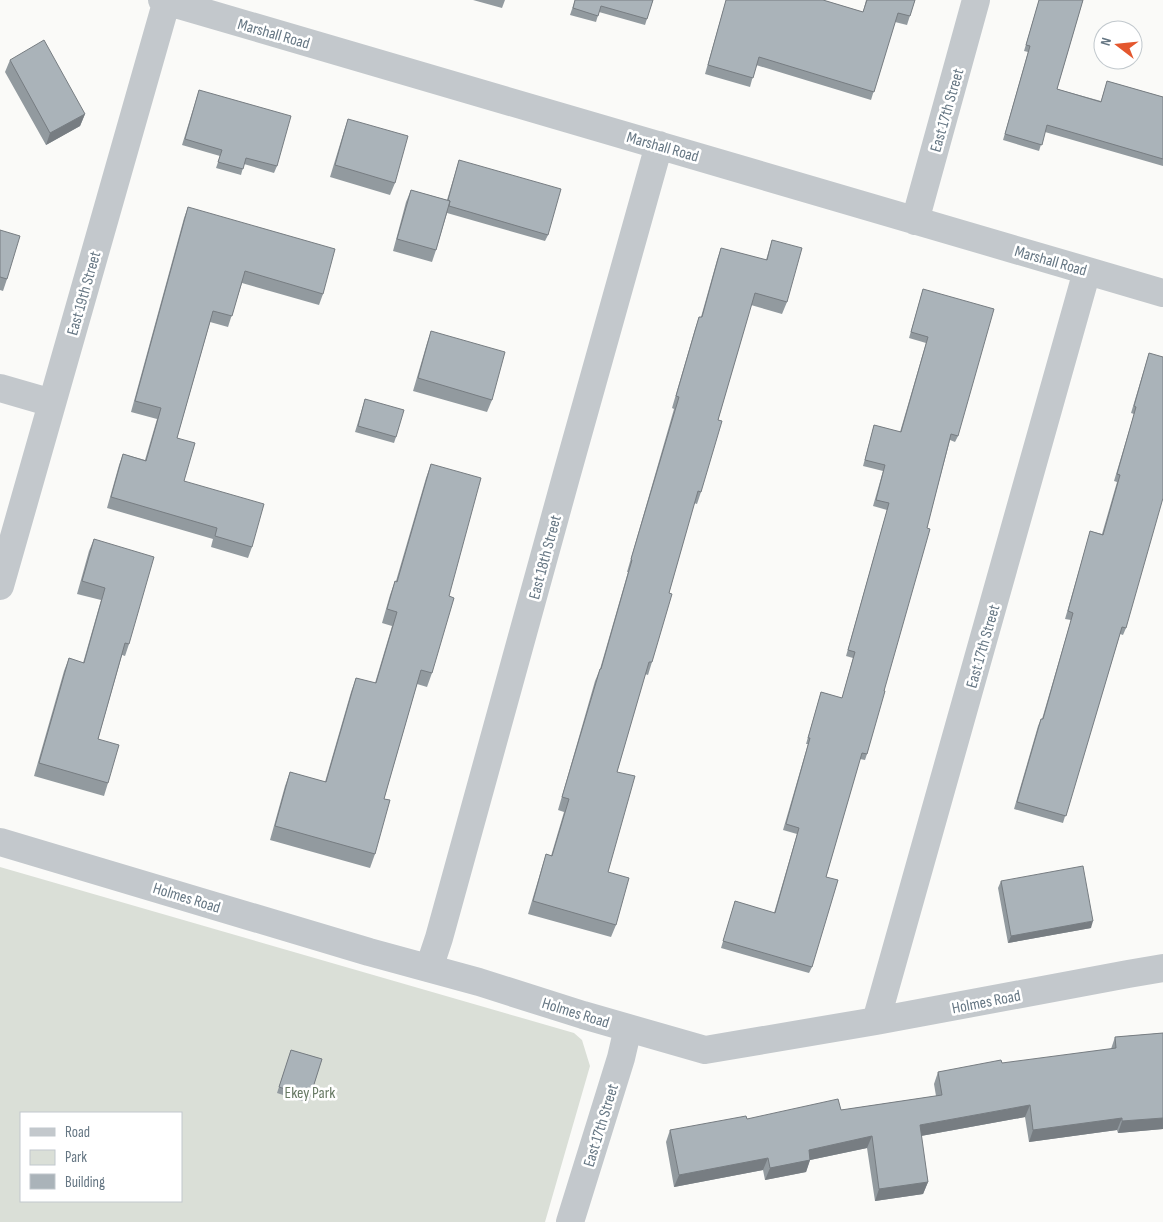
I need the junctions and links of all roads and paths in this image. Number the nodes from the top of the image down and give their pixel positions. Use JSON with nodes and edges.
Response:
{"nodes":[{"id":1,"x":165,"y":0,"type":"edge"},
{"id":2,"x":976,"y":0,"type":"edge"},
{"id":3,"x":659,"y":145,"type":"junction"},
{"id":4,"x":916,"y":220,"type":"junction"},
{"id":5,"x":1087,"y":271,"type":"junction"},
{"id":6,"x":1163,"y":293,"type":"edge"},
{"id":7,"x":0,"y":388,"type":"edge"},
{"id":8,"x":52,"y":403,"type":"junction"},
{"id":9,"x":0,"y":586,"type":"edge"},
{"id":10,"x":0,"y":842,"type":"edge"},
{"id":11,"x":429,"y":968,"type":"junction"},
{"id":12,"x":1163,"y":968,"type":"edge"},
{"id":13,"x":876,"y":1021,"type":"junction"},
{"id":14,"x":628,"y":1028,"type":"junction"},
{"id":15,"x":570,"y":1222,"type":"edge"}],
"edges":[{"from":1,"to":3,"type":"street","name":"Marshall Road"},
{"from":1,"to":8,"type":"street","name":"East 19th Street"},
{"from":2,"to":4,"type":"street","name":"East 17th Street"},
{"from":3,"to":4,"type":"street","name":"Marshall Road"},
{"from":3,"to":11,"type":"street","name":"East 18th Street"},
{"from":4,"to":5,"type":"street","name":"Marshall Road"},
{"from":5,"to":6,"type":"street","name":"Marshall Road"},
{"from":5,"to":13,"type":"street","name":"East 17th Street"},
{"from":7,"to":8,"type":"street"},
{"from":8,"to":9,"type":"street","name":"East 19th Street"},
{"from":10,"to":11,"type":"street","name":"Holmes Road"},
{"from":11,"to":14,"type":"street","name":"Holmes Road"},
{"from":12,"to":13,"type":"street","name":"Holmes Road"},
{"from":13,"to":14,"type":"street","name":"Holmes Road"},
{"from":14,"to":15,"type":"street","name":"East 17th Street"}]}
